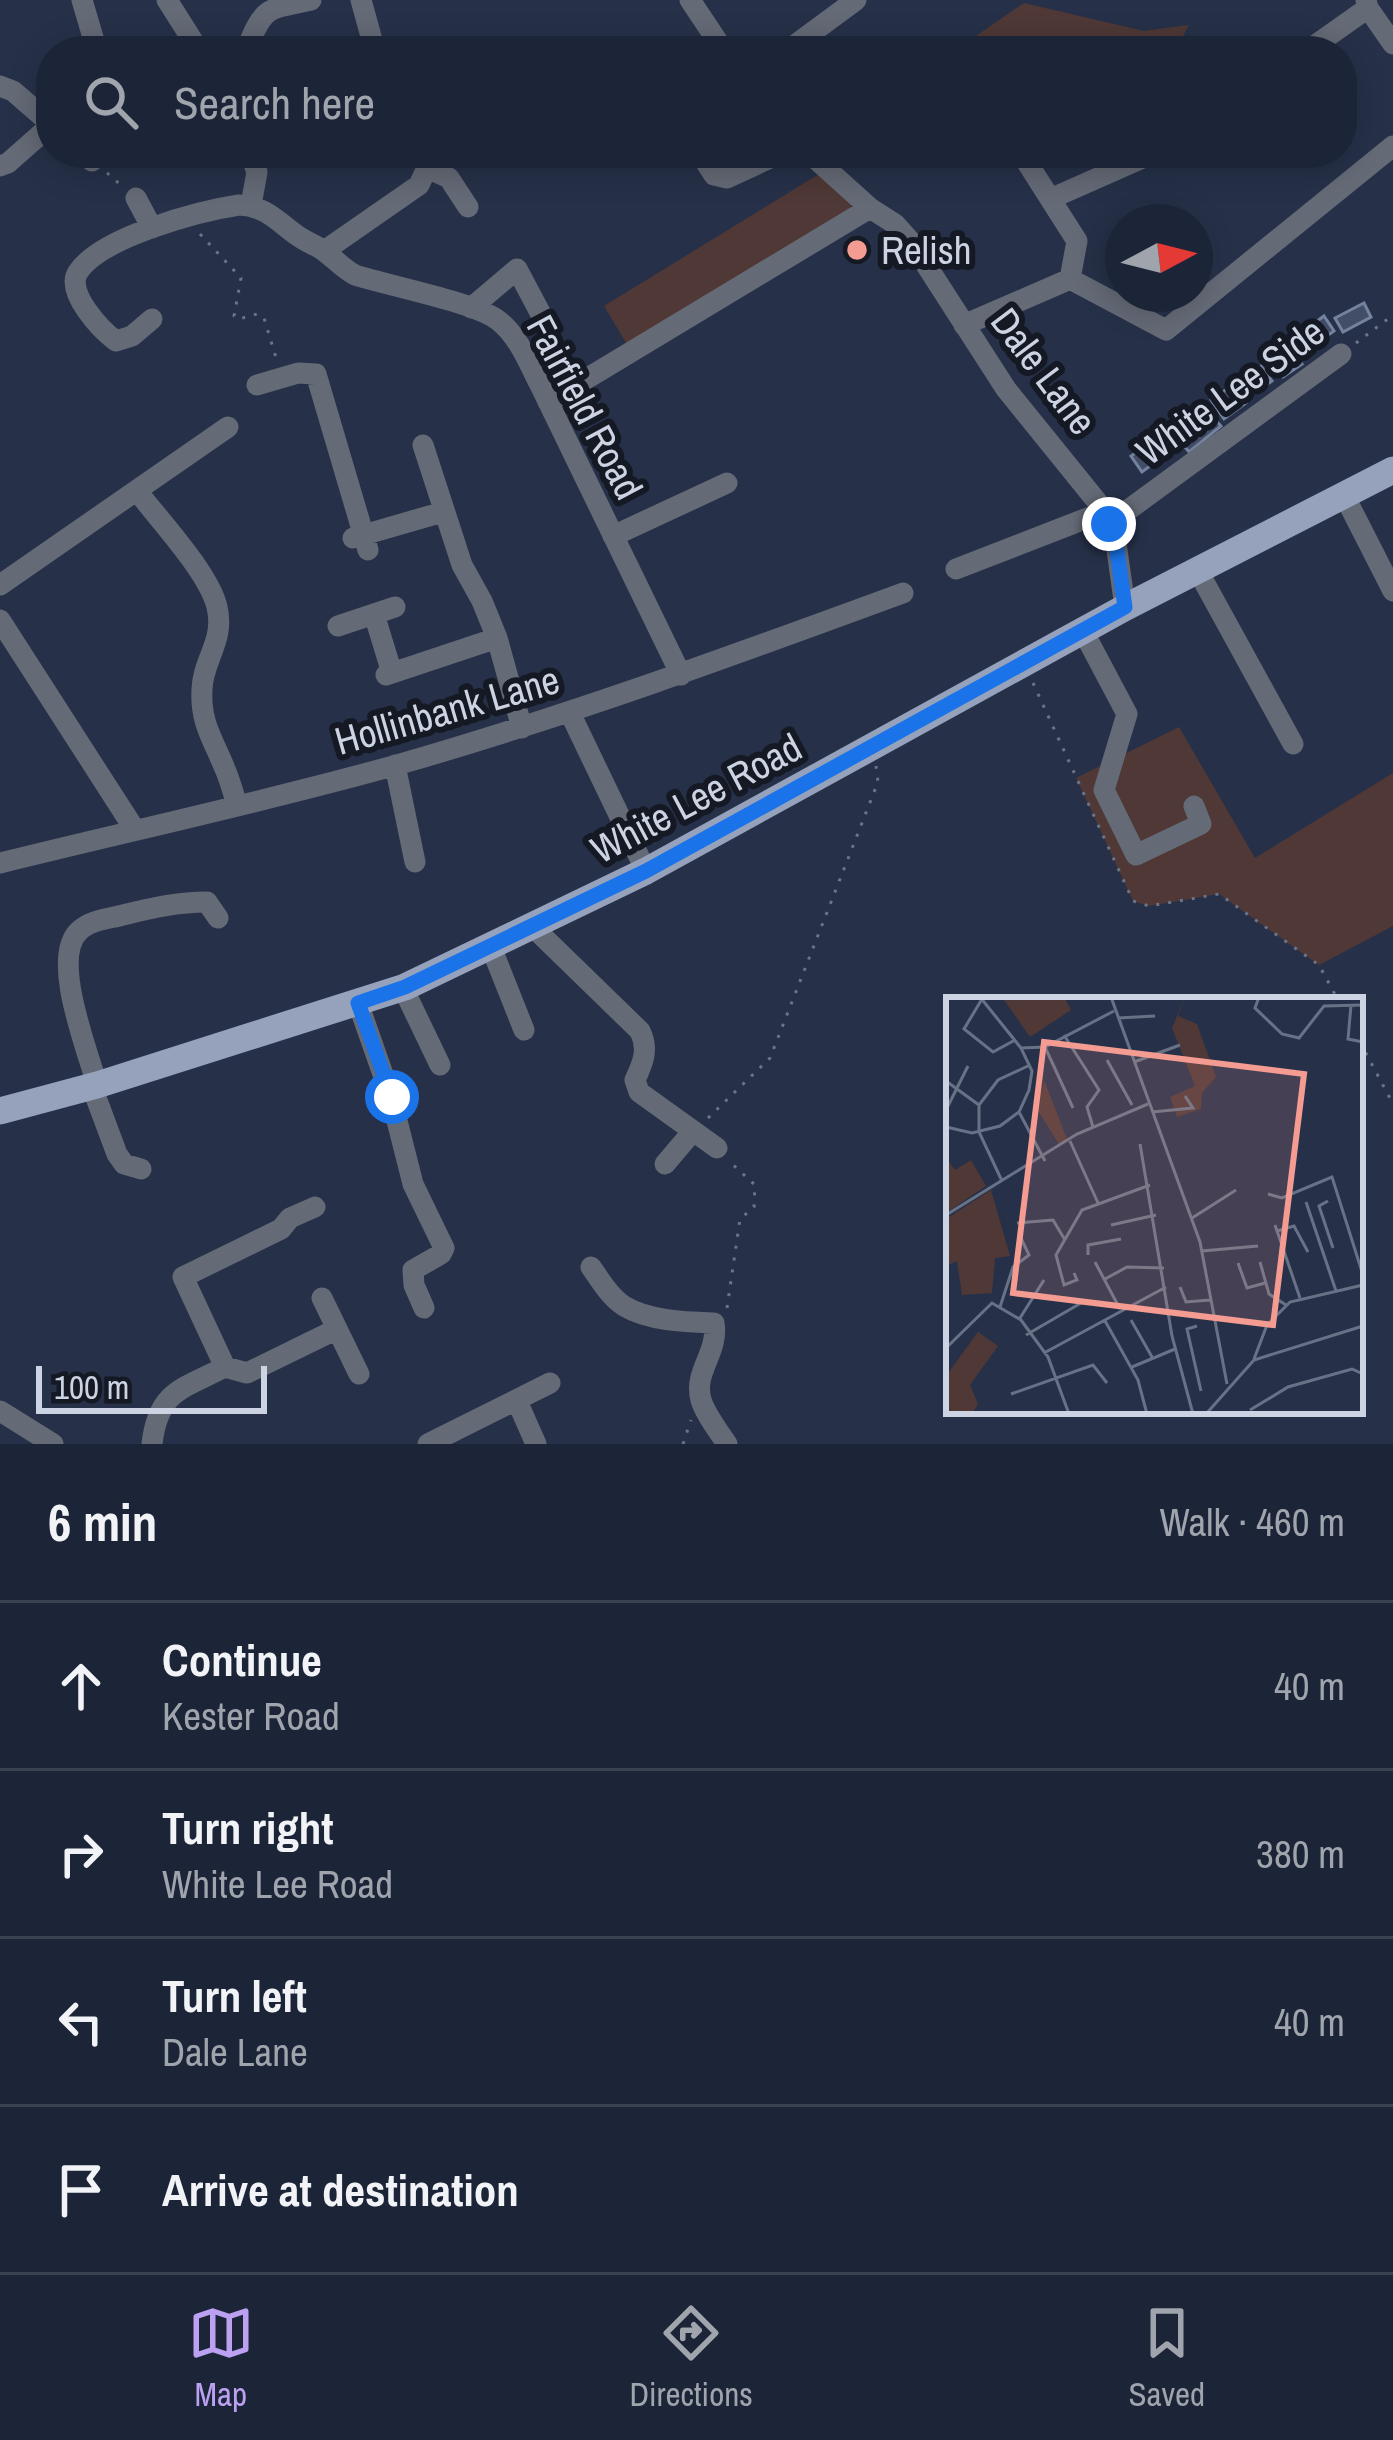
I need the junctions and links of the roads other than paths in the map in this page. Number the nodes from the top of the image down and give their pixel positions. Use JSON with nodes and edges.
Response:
{"nodes":[{"id":1,"x":82,"y":0,"type":"edge"},
{"id":2,"x":167,"y":0,"type":"edge"},
{"id":3,"x":311,"y":0,"type":"edge"},
{"id":4,"x":362,"y":0,"type":"edge"},
{"id":5,"x":690,"y":0,"type":"edge"},
{"id":6,"x":856,"y":0,"type":"edge"},
{"id":7,"x":1367,"y":4,"type":"edge"},
{"id":8,"x":268,"y":5,"type":"edge"},
{"id":9,"x":93,"y":36,"type":"edge"},
{"id":10,"x":190,"y":36,"type":"edge"},
{"id":11,"x":252,"y":36,"type":"edge"},
{"id":12,"x":371,"y":36,"type":"edge"},
{"id":13,"x":714,"y":36,"type":"edge"},
{"id":14,"x":807,"y":36,"type":"edge"},
{"id":15,"x":1326,"y":36,"type":"edge"},
{"id":16,"x":1393,"y":44,"type":"edge"},
{"id":17,"x":0,"y":86,"type":"edge"},
{"id":18,"x":36,"y":111,"type":"edge"},
{"id":19,"x":36,"y":138,"type":"edge"},
{"id":20,"x":1393,"y":146,"type":"edge"},
{"id":21,"x":0,"y":166,"type":"edge"},
{"id":22,"x":256,"y":168,"type":"edge"},
{"id":23,"x":424,"y":168,"type":"edge"},
{"id":24,"x":435,"y":168,"type":"edge"},
{"id":25,"x":709,"y":168,"type":"edge"},
{"id":26,"x":749,"y":168,"type":"edge"},
{"id":27,"x":826,"y":168,"type":"edge"},
{"id":28,"x":1030,"y":168,"type":"edge"},
{"id":29,"x":1120,"y":168,"type":"edge"},
{"id":30,"x":136,"y":198,"type":"road end"},
{"id":31,"x":1050,"y":199,"type":"junction"},
{"id":32,"x":251,"y":206,"type":"junction"},
{"id":33,"x":467,"y":207,"type":"dead end"},
{"id":34,"x":870,"y":208,"type":"junction"},
{"id":35,"x":142,"y":231,"type":"junction"},
{"id":36,"x":324,"y":251,"type":"junction"},
{"id":37,"x":1070,"y":279,"type":"junction"},
{"id":38,"x":471,"y":308,"type":"junction"},
{"id":39,"x":152,"y":319,"type":"dead end"},
{"id":40,"x":544,"y":320,"type":"dead end"},
{"id":41,"x":964,"y":325,"type":"junction"},
{"id":42,"x":1341,"y":354,"type":"road end"},
{"id":43,"x":257,"y":385,"type":"dead end"},
{"id":44,"x":548,"y":402,"type":"junction"},
{"id":45,"x":229,"y":427,"type":"dead end"},
{"id":46,"x":424,"y":445,"type":"dead end"},
{"id":47,"x":1393,"y":470,"type":"edge"},
{"id":48,"x":727,"y":482,"type":"dead end"},
{"id":49,"x":138,"y":492,"type":"junction"},
{"id":50,"x":1344,"y":495,"type":"junction"},
{"id":51,"x":443,"y":512,"type":"junction"},
{"id":52,"x":1106,"y":518,"type":"junction"},
{"id":53,"x":614,"y":536,"type":"junction"},
{"id":54,"x":956,"y":569,"type":"dead end"},
{"id":55,"x":1198,"y":571,"type":"junction"},
{"id":56,"x":0,"y":585,"type":"edge"},
{"id":57,"x":1393,"y":590,"type":"edge"},
{"id":58,"x":903,"y":593,"type":"dead end"},
{"id":59,"x":1125,"y":607,"type":"junction"},
{"id":60,"x":0,"y":620,"type":"edge"},
{"id":61,"x":338,"y":626,"type":"dead end"},
{"id":62,"x":1083,"y":631,"type":"junction"},
{"id":63,"x":497,"y":638,"type":"junction"},
{"id":64,"x":681,"y":675,"type":"junction"},
{"id":65,"x":570,"y":713,"type":"junction"},
{"id":66,"x":522,"y":728,"type":"junction"},
{"id":67,"x":1293,"y":744,"type":"dead end"},
{"id":68,"x":395,"y":765,"type":"junction"},
{"id":69,"x":237,"y":804,"type":"junction"},
{"id":70,"x":1194,"y":806,"type":"dead end"},
{"id":71,"x":135,"y":830,"type":"junction"},
{"id":72,"x":415,"y":862,"type":"dead end"},
{"id":73,"x":0,"y":863,"type":"edge"},
{"id":74,"x":646,"y":871,"type":"junction"},
{"id":75,"x":218,"y":918,"type":"dead end"},
{"id":76,"x":533,"y":927,"type":"junction"},
{"id":77,"x":491,"y":947,"type":"junction"},
{"id":78,"x":403,"y":988,"type":"junction"},
{"id":79,"x":358,"y":1003,"type":"junction"},
{"id":80,"x":524,"y":1030,"type":"dead end"},
{"id":81,"x":440,"y":1065,"type":"dead end"},
{"id":82,"x":95,"y":1086,"type":"junction"},
{"id":83,"x":0,"y":1111,"type":"edge"},
{"id":84,"x":693,"y":1131,"type":"junction"},
{"id":85,"x":716,"y":1148,"type":"road end"},
{"id":86,"x":665,"y":1164,"type":"dead end"},
{"id":87,"x":141,"y":1169,"type":"dead end"},
{"id":88,"x":280,"y":1196,"type":"dead end"},
{"id":89,"x":315,"y":1207,"type":"dead end"},
{"id":90,"x":290,"y":1218,"type":"junction"},
{"id":91,"x":591,"y":1267,"type":"dead end"},
{"id":92,"x":322,"y":1298,"type":"dead end"},
{"id":93,"x":424,"y":1308,"type":"dead end"},
{"id":94,"x":337,"y":1329,"type":"junction"},
{"id":95,"x":225,"y":1366,"type":"junction"},
{"id":96,"x":359,"y":1374,"type":"dead end"},
{"id":97,"x":550,"y":1383,"type":"dead end"},
{"id":98,"x":517,"y":1401,"type":"junction"},
{"id":99,"x":0,"y":1411,"type":"edge"},
{"id":100,"x":53,"y":1444,"type":"edge"},
{"id":101,"x":152,"y":1444,"type":"edge"},
{"id":102,"x":428,"y":1444,"type":"edge"},
{"id":103,"x":536,"y":1444,"type":"edge"},
{"id":104,"x":727,"y":1444,"type":"edge"}],
"edges":[{"from":1,"to":9,"type":"street"},
{"from":2,"to":10,"type":"street"},
{"from":3,"to":8,"type":"street"},
{"from":4,"to":12,"type":"street"},
{"from":5,"to":13,"type":"street"},
{"from":6,"to":14,"type":"street"},
{"from":7,"to":15,"type":"street"},
{"from":7,"to":16,"type":"street"},
{"from":8,"to":11,"type":"street"},
{"from":17,"to":18,"type":"street"},
{"from":19,"to":21,"type":"street"},
{"from":20,"to":37,"type":"street"},
{"from":22,"to":32,"type":"street"},
{"from":23,"to":36,"type":"street"},
{"from":24,"to":33,"type":"street"},
{"from":25,"to":26,"type":"street"},
{"from":27,"to":34,"type":"street","name":"Dale Lane"},
{"from":28,"to":31,"type":"street"},
{"from":29,"to":31,"type":"street"},
{"from":30,"to":35,"type":"street"},
{"from":31,"to":37,"type":"street"},
{"from":32,"to":35,"type":"street"},
{"from":32,"to":36,"type":"street","name":"Fairfield Road"},
{"from":34,"to":41,"type":"street","name":"Dale Lane"},
{"from":34,"to":44,"type":"street"},
{"from":35,"to":39,"type":"street"},
{"from":36,"to":38,"type":"street","name":"Fairfield Road"},
{"from":37,"to":41,"type":"street"},
{"from":38,"to":40,"type":"street"},
{"from":38,"to":44,"type":"street","name":"Fairfield Road"},
{"from":41,"to":52,"type":"street","name":"Dale Lane"},
{"from":42,"to":52,"type":"street","name":"White Lee Side"},
{"from":43,"to":51,"type":"street"},
{"from":44,"to":53,"type":"street","name":"Fairfield Road"},
{"from":45,"to":49,"type":"street"},
{"from":46,"to":51,"type":"street"},
{"from":47,"to":50,"type":"main road","name":"White Lee Road"},
{"from":48,"to":53,"type":"street"},
{"from":49,"to":56,"type":"street"},
{"from":49,"to":69,"type":"street"},
{"from":50,"to":55,"type":"main road","name":"White Lee Road"},
{"from":50,"to":57,"type":"street"},
{"from":51,"to":63,"type":"street"},
{"from":52,"to":54,"type":"street","name":"White Lee Side"},
{"from":52,"to":59,"type":"street","name":"Dale Lane"},
{"from":53,"to":64,"type":"street","name":"Fairfield Road"},
{"from":55,"to":59,"type":"main road","name":"White Lee Road"},
{"from":55,"to":67,"type":"street"},
{"from":58,"to":64,"type":"street","name":"Hollinbank Lane"},
{"from":59,"to":62,"type":"main road","name":"White Lee Road"},
{"from":60,"to":71,"type":"street"},
{"from":61,"to":63,"type":"street"},
{"from":62,"to":70,"type":"street"},
{"from":62,"to":74,"type":"main road","name":"White Lee Road"},
{"from":63,"to":66,"type":"street"},
{"from":64,"to":65,"type":"street","name":"Hollinbank Lane"},
{"from":65,"to":66,"type":"street","name":"Hollinbank Lane"},
{"from":65,"to":74,"type":"street"},
{"from":66,"to":68,"type":"street","name":"Hollinbank Lane"},
{"from":68,"to":69,"type":"street","name":"Hollinbank Lane"},
{"from":68,"to":72,"type":"street"},
{"from":69,"to":71,"type":"street","name":"Hollinbank Lane"},
{"from":71,"to":73,"type":"street","name":"Hollinbank Lane"},
{"from":74,"to":76,"type":"main road","name":"White Lee Road"},
{"from":75,"to":82,"type":"street"},
{"from":76,"to":77,"type":"main road","name":"White Lee Road"},
{"from":76,"to":84,"type":"street"},
{"from":77,"to":78,"type":"main road","name":"White Lee Road"},
{"from":77,"to":80,"type":"street"},
{"from":78,"to":79,"type":"main road","name":"White Lee Road"},
{"from":78,"to":81,"type":"street"},
{"from":79,"to":82,"type":"main road","name":"White Lee Road"},
{"from":79,"to":93,"type":"street"},
{"from":82,"to":83,"type":"main road","name":"White Lee Road"},
{"from":82,"to":87,"type":"street"},
{"from":84,"to":85,"type":"street"},
{"from":84,"to":86,"type":"street"},
{"from":88,"to":90,"type":"street"},
{"from":89,"to":90,"type":"street"},
{"from":90,"to":95,"type":"street"},
{"from":91,"to":104,"type":"street"},
{"from":92,"to":94,"type":"street"},
{"from":94,"to":95,"type":"street"},
{"from":94,"to":96,"type":"street"},
{"from":95,"to":101,"type":"street"},
{"from":97,"to":98,"type":"street"},
{"from":98,"to":102,"type":"street"},
{"from":98,"to":103,"type":"street"},
{"from":99,"to":100,"type":"street"}]}
